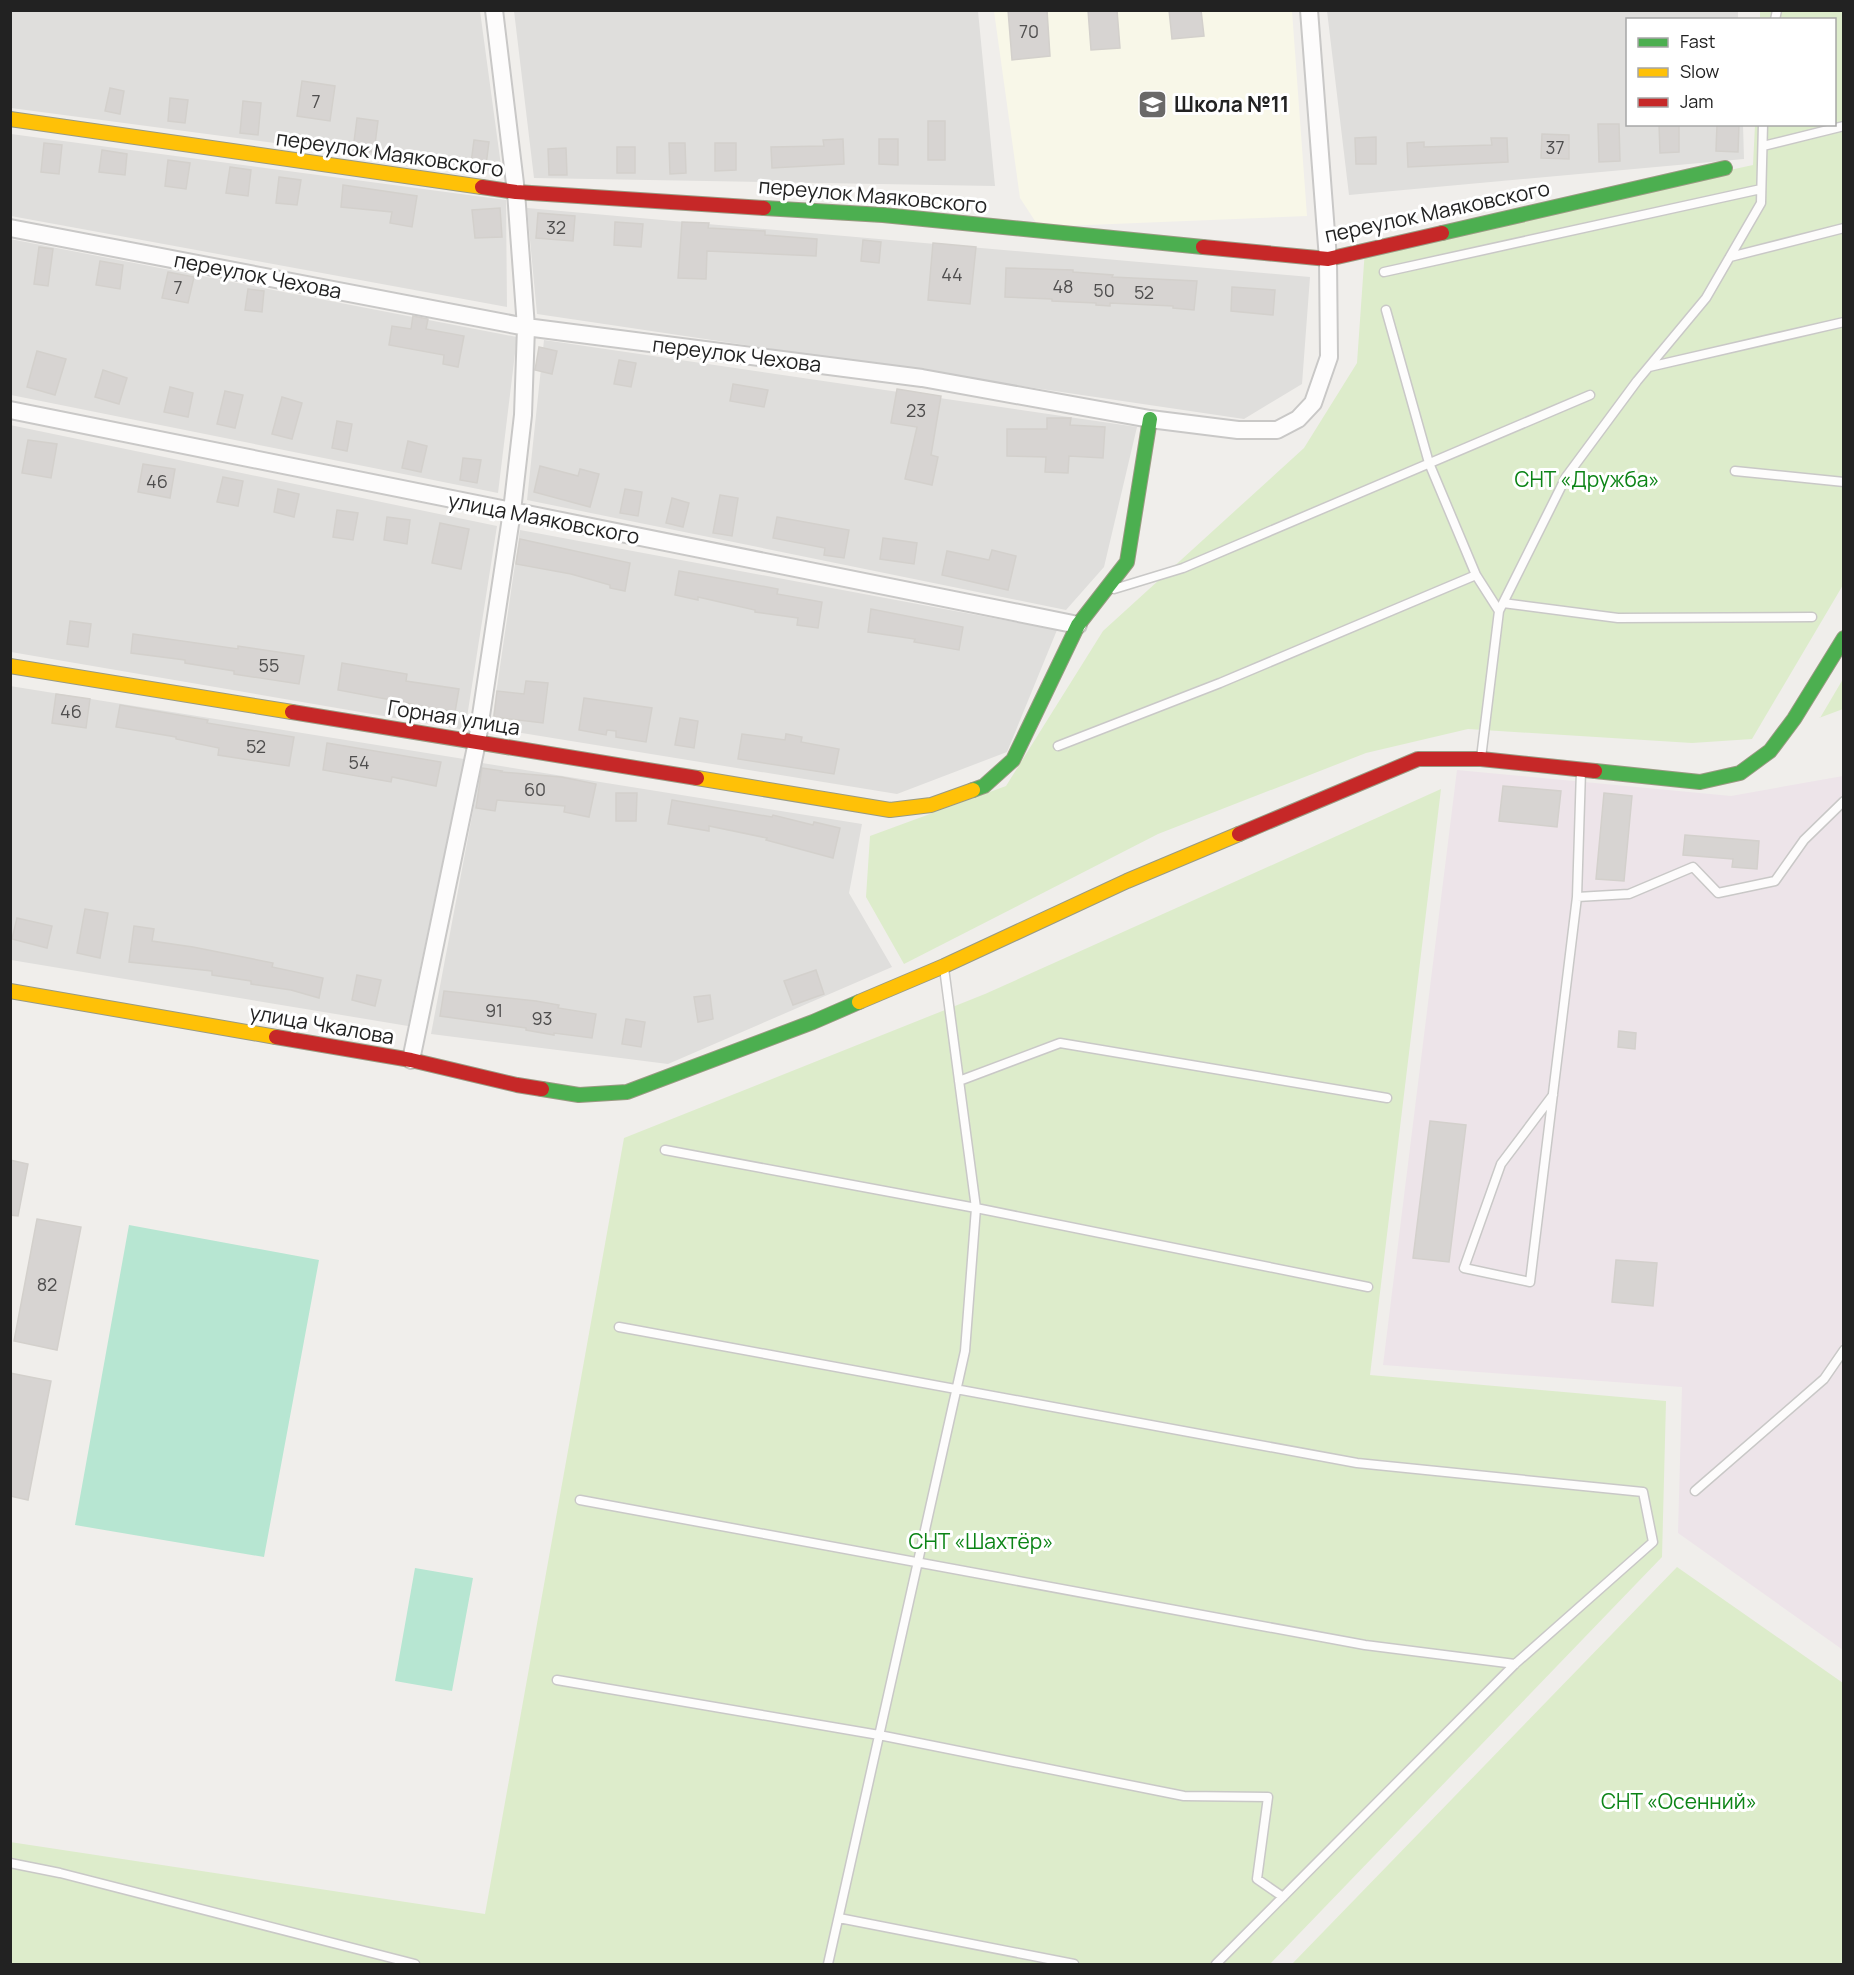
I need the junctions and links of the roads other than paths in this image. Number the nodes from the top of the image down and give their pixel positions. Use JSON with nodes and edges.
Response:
{"nodes":[{"id":1,"x":494,"y":10,"type":"edge"},
{"id":2,"x":1309,"y":10,"type":"edge"},
{"id":3,"x":10,"y":119,"type":"edge"},
{"id":4,"x":1763,"y":126,"type":"edge"},
{"id":5,"x":1844,"y":126,"type":"edge"},
{"id":6,"x":1762,"y":146,"type":"junction"},
{"id":7,"x":1725,"y":168,"type":"dead end"},
{"id":8,"x":1761,"y":189,"type":"junction"},
{"id":9,"x":516,"y":192,"type":"junction"},
{"id":10,"x":10,"y":228,"type":"edge"},
{"id":11,"x":1844,"y":228,"type":"edge"},
{"id":12,"x":1730,"y":257,"type":"junction"},
{"id":13,"x":1328,"y":260,"type":"junction"},
{"id":14,"x":1384,"y":272,"type":"dead end"},
{"id":15,"x":1386,"y":310,"type":"dead end"},
{"id":16,"x":1844,"y":322,"type":"edge"},
{"id":17,"x":526,"y":327,"type":"junction"},
{"id":18,"x":1648,"y":367,"type":"junction"},
{"id":19,"x":1590,"y":395,"type":"dead end"},
{"id":20,"x":10,"y":410,"type":"edge"},
{"id":21,"x":1150,"y":419,"type":"junction"},
{"id":22,"x":1429,"y":463,"type":"junction"},
{"id":23,"x":1735,"y":471,"type":"dead end"},
{"id":24,"x":1844,"y":482,"type":"edge"},
{"id":25,"x":512,"y":511,"type":"junction"},
{"id":26,"x":1476,"y":575,"type":"junction"},
{"id":27,"x":1105,"y":592,"type":"junction"},
{"id":28,"x":1501,"y":607,"type":"junction"},
{"id":29,"x":1812,"y":617,"type":"dead end"},
{"id":30,"x":1078,"y":625,"type":"junction"},
{"id":31,"x":1844,"y":638,"type":"edge"},
{"id":32,"x":10,"y":666,"type":"edge"},
{"id":33,"x":477,"y":742,"type":"junction"},
{"id":34,"x":1058,"y":746,"type":"dead end"},
{"id":35,"x":1481,"y":759,"type":"junction"},
{"id":36,"x":1581,"y":769,"type":"junction"},
{"id":37,"x":1844,"y":801,"type":"edge"},
{"id":38,"x":1577,"y":897,"type":"junction"},
{"id":39,"x":944,"y":966,"type":"junction"},
{"id":40,"x":10,"y":991,"type":"edge"},
{"id":41,"x":411,"y":1060,"type":"junction"},
{"id":42,"x":959,"y":1081,"type":"junction"},
{"id":43,"x":1553,"y":1095,"type":"junction"},
{"id":44,"x":1386,"y":1098,"type":"dead end"},
{"id":45,"x":665,"y":1150,"type":"dead end"},
{"id":46,"x":976,"y":1208,"type":"junction"},
{"id":47,"x":1368,"y":1287,"type":"dead end"},
{"id":48,"x":619,"y":1327,"type":"dead end"},
{"id":49,"x":1844,"y":1350,"type":"edge"},
{"id":50,"x":956,"y":1389,"type":"junction"},
{"id":51,"x":1695,"y":1491,"type":"dead end"},
{"id":52,"x":580,"y":1500,"type":"dead end"},
{"id":53,"x":918,"y":1561,"type":"junction"},
{"id":54,"x":1515,"y":1664,"type":"junction"},
{"id":55,"x":557,"y":1680,"type":"dead end"},
{"id":56,"x":879,"y":1735,"type":"junction"},
{"id":57,"x":10,"y":1863,"type":"edge"},
{"id":58,"x":1283,"y":1897,"type":"junction"},
{"id":59,"x":838,"y":1918,"type":"junction"},
{"id":60,"x":415,"y":1965,"type":"edge"},
{"id":61,"x":828,"y":1965,"type":"edge"},
{"id":62,"x":1074,"y":1965,"type":"edge"},
{"id":63,"x":1216,"y":1965,"type":"edge"}],
"edges":[{"from":1,"to":9,"type":"street"},
{"from":2,"to":13,"type":"street","name":"переулок Чехова"},
{"from":3,"to":9,"type":"street","name":"переулок Маяковского"},
{"from":4,"to":6,"type":"lane"},
{"from":5,"to":6,"type":"lane"},
{"from":6,"to":8,"type":"lane"},
{"from":7,"to":13,"type":"street","name":"переулок Маяковского"},
{"from":8,"to":12,"type":"lane"},
{"from":8,"to":14,"type":"lane"},
{"from":9,"to":13,"type":"street","name":"переулок Маяковского"},
{"from":9,"to":17,"type":"street"},
{"from":10,"to":17,"type":"street","name":"переулок Чехова"},
{"from":11,"to":12,"type":"lane"},
{"from":12,"to":18,"type":"lane"},
{"from":13,"to":21,"type":"street","name":"переулок Чехова"},
{"from":15,"to":22,"type":"lane"},
{"from":16,"to":18,"type":"lane"},
{"from":17,"to":21,"type":"street","name":"переулок Чехова"},
{"from":17,"to":25,"type":"street"},
{"from":18,"to":28,"type":"lane"},
{"from":19,"to":22,"type":"lane"},
{"from":20,"to":25,"type":"street","name":"улица Маяковского"},
{"from":21,"to":27,"type":"street","name":"Горная улица"},
{"from":22,"to":26,"type":"lane"},
{"from":22,"to":27,"type":"lane"},
{"from":23,"to":24,"type":"lane"},
{"from":25,"to":30,"type":"street","name":"улица Маяковского"},
{"from":25,"to":33,"type":"street"},
{"from":26,"to":28,"type":"lane"},
{"from":26,"to":34,"type":"lane"},
{"from":27,"to":30,"type":"street","name":"Горная улица"},
{"from":28,"to":29,"type":"lane"},
{"from":28,"to":35,"type":"lane"},
{"from":30,"to":33,"type":"street","name":"Горная улица"},
{"from":31,"to":36,"type":"street","name":"улица Чкалова"},
{"from":32,"to":33,"type":"street","name":"Горная улица"},
{"from":33,"to":41,"type":"street"},
{"from":35,"to":36,"type":"street","name":"улица Чкалова"},
{"from":35,"to":39,"type":"street","name":"улица Чкалова"},
{"from":36,"to":38,"type":"lane"},
{"from":37,"to":38,"type":"lane"},
{"from":38,"to":43,"type":"lane"},
{"from":39,"to":41,"type":"street","name":"улица Чкалова"},
{"from":39,"to":42,"type":"lane"},
{"from":40,"to":41,"type":"street","name":"улица Чкалова"},
{"from":42,"to":44,"type":"lane"},
{"from":42,"to":46,"type":"lane"},
{"from":43,"to":43,"type":"lane"},
{"from":45,"to":46,"type":"lane"},
{"from":46,"to":47,"type":"lane"},
{"from":46,"to":50,"type":"lane"},
{"from":48,"to":50,"type":"lane"},
{"from":49,"to":51,"type":"lane"},
{"from":50,"to":53,"type":"lane"},
{"from":50,"to":54,"type":"lane"},
{"from":52,"to":53,"type":"lane"},
{"from":53,"to":54,"type":"lane"},
{"from":53,"to":56,"type":"lane"},
{"from":54,"to":58,"type":"lane"},
{"from":55,"to":56,"type":"lane"},
{"from":56,"to":58,"type":"lane"},
{"from":56,"to":59,"type":"lane"},
{"from":57,"to":60,"type":"lane"},
{"from":58,"to":63,"type":"lane"},
{"from":59,"to":61,"type":"lane"},
{"from":59,"to":62,"type":"lane"}]}
